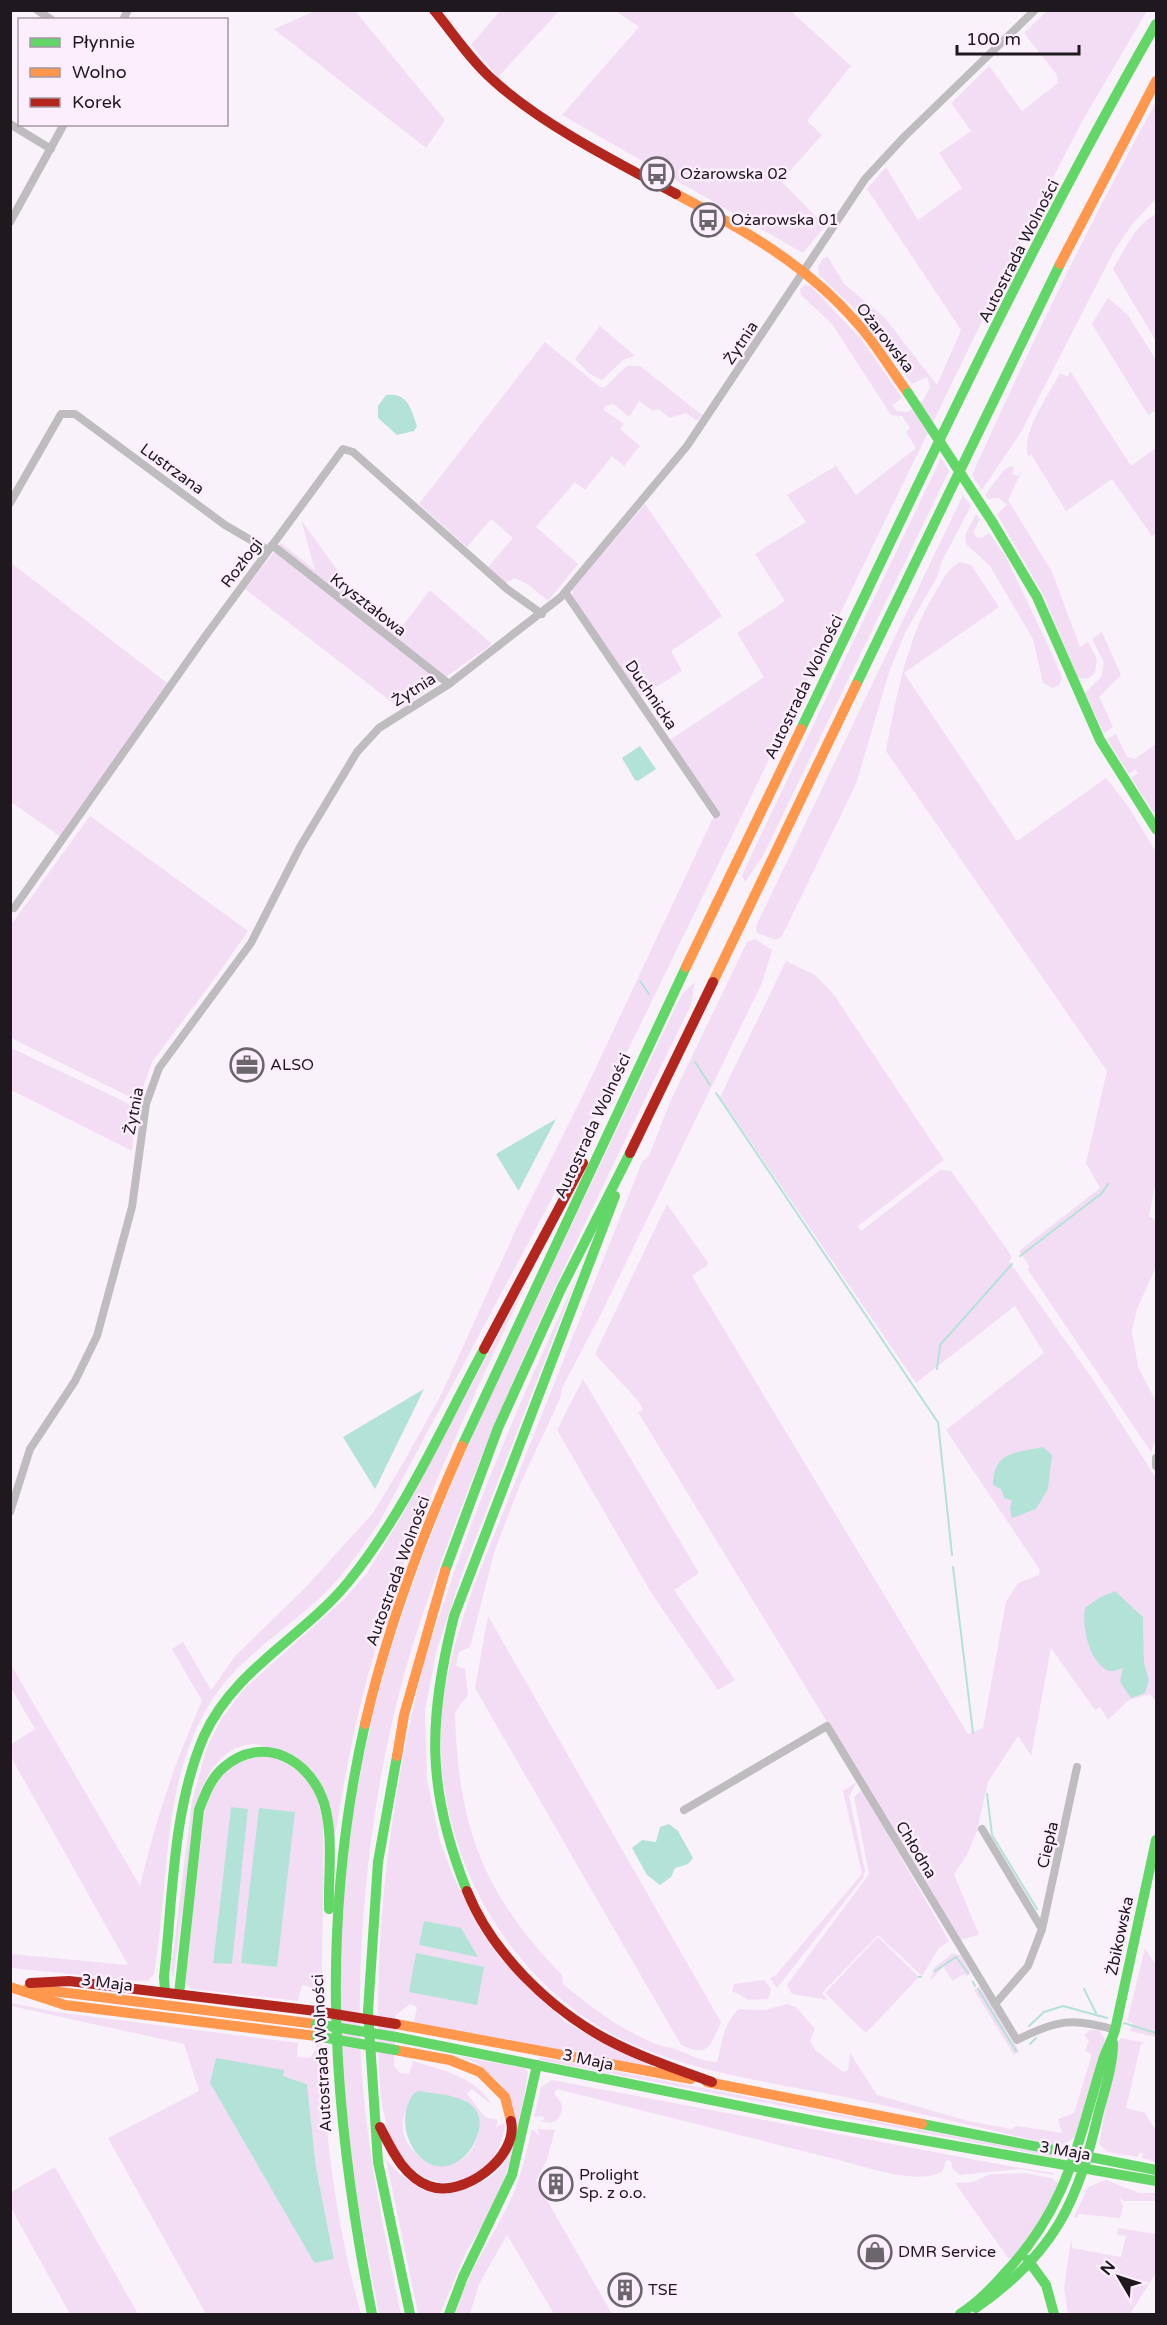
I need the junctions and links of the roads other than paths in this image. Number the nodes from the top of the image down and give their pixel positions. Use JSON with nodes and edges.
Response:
{"nodes":[{"id":1,"x":434,"y":10,"type":"edge"},
{"id":2,"x":1035,"y":10,"type":"edge"},
{"id":3,"x":1156,"y":24,"type":"edge"},
{"id":4,"x":1156,"y":81,"type":"edge"},
{"id":5,"x":10,"y":124,"type":"edge"},
{"id":6,"x":63,"y":126,"type":"edge"},
{"id":7,"x":51,"y":149,"type":"junction"},
{"id":8,"x":10,"y":222,"type":"edge"},
{"id":9,"x":805,"y":272,"type":"junction"},
{"id":10,"x":10,"y":503,"type":"edge"},
{"id":11,"x":270,"y":548,"type":"junction"},
{"id":12,"x":565,"y":592,"type":"junction"},
{"id":13,"x":542,"y":614,"type":"junction"},
{"id":14,"x":449,"y":684,"type":"junction"},
{"id":15,"x":716,"y":814,"type":"dead end"},
{"id":16,"x":1156,"y":829,"type":"edge"},
{"id":17,"x":14,"y":908,"type":"dead end"},
{"id":18,"x":628,"y":1086,"type":"junction"},
{"id":19,"x":630,"y":1153,"type":"junction"},
{"id":20,"x":10,"y":1512,"type":"edge"},
{"id":21,"x":1077,"y":1767,"type":"dead end"},
{"id":22,"x":684,"y":1810,"type":"dead end"},
{"id":23,"x":982,"y":1829,"type":"dead end"},
{"id":24,"x":1156,"y":1840,"type":"edge"},
{"id":25,"x":1042,"y":1929,"type":"junction"},
{"id":26,"x":333,"y":1970,"type":"junction"},
{"id":27,"x":10,"y":1986,"type":"edge"},
{"id":28,"x":165,"y":1992,"type":"junction"},
{"id":29,"x":179,"y":1994,"type":"junction"},
{"id":30,"x":995,"y":2004,"type":"junction"},
{"id":31,"x":171,"y":2006,"type":"junction"},
{"id":32,"x":1114,"y":2035,"type":"junction"},
{"id":33,"x":521,"y":2048,"type":"junction"},
{"id":34,"x":537,"y":2065,"type":"junction"},
{"id":35,"x":712,"y":2082,"type":"junction"},
{"id":36,"x":370,"y":2097,"type":"junction"},
{"id":37,"x":1083,"y":2155,"type":"junction"},
{"id":38,"x":1072,"y":2168,"type":"junction"},
{"id":39,"x":1085,"y":2170,"type":"junction"},
{"id":40,"x":1156,"y":2170,"type":"edge"},
{"id":41,"x":1156,"y":2181,"type":"edge"},
{"id":42,"x":1024,"y":2255,"type":"junction"},
{"id":43,"x":1032,"y":2265,"type":"junction"},
{"id":44,"x":962,"y":2313,"type":"edge"},
{"id":45,"x":372,"y":2314,"type":"edge"},
{"id":46,"x":410,"y":2314,"type":"edge"},
{"id":47,"x":449,"y":2314,"type":"edge"},
{"id":48,"x":1054,"y":2314,"type":"edge"}],
"edges":[{"from":1,"to":9,"type":"main road","name":"Ożarowska"},
{"from":2,"to":9,"type":"street","name":"Żytnia"},
{"from":3,"to":18,"type":"main road","name":"Autostrada Wolności"},
{"from":4,"to":19,"type":"main road"},
{"from":5,"to":7,"type":"street"},
{"from":6,"to":7,"type":"street"},
{"from":7,"to":8,"type":"street"},
{"from":9,"to":12,"type":"street","name":"Żytnia"},
{"from":9,"to":16,"type":"main road","name":"Ożarowska","bridge":true},
{"from":10,"to":11,"type":"street","name":"Lustrzana"},
{"from":11,"to":13,"type":"street","name":"Rozłogi"},
{"from":11,"to":14,"type":"street","name":"Kryształowa"},
{"from":11,"to":17,"type":"street","name":"Rozłogi"},
{"from":12,"to":13,"type":"street","name":"Żytnia"},
{"from":12,"to":15,"type":"street","name":"Duchnicka"},
{"from":13,"to":14,"type":"street","name":"Żytnia"},
{"from":14,"to":20,"type":"street","name":"Żytnia"},
{"from":18,"to":26,"type":"main road","name":"Autostrada Wolności"},
{"from":18,"to":28,"type":"main road"},
{"from":19,"to":35,"type":"main road"},
{"from":19,"to":36,"type":"main road"},
{"from":21,"to":25,"type":"street","name":"Ciepła"},
{"from":22,"to":30,"type":"street","name":"Chłodna"},
{"from":23,"to":25,"type":"street"},
{"from":24,"to":32,"type":"main road","name":"Żbikowska"},
{"from":25,"to":30,"type":"street","name":"Ciepła"},
{"from":26,"to":29,"type":"main road"},
{"from":26,"to":45,"type":"main road","name":"Autostrada Wolności"},
{"from":27,"to":28,"type":"main road","name":"3 Maja"},
{"from":27,"to":31,"type":"main road","name":"3 Maja"},
{"from":27,"to":36,"type":"main road","bridge":true},
{"from":28,"to":29,"type":"main road","name":"3 Maja"},
{"from":28,"to":31,"type":"main road"},
{"from":29,"to":31,"type":"main road"},
{"from":29,"to":33,"type":"main road","name":"3 Maja","bridge":true},
{"from":30,"to":32,"type":"street","name":"Chłodna"},
{"from":31,"to":34,"type":"main road","name":"3 Maja","bridge":true},
{"from":32,"to":37,"type":"main road","name":"Żbikowska"},
{"from":33,"to":34,"type":"main road"},
{"from":33,"to":35,"type":"main road","name":"3 Maja"},
{"from":34,"to":38,"type":"main road","name":"3 Maja"},
{"from":34,"to":47,"type":"main road"},
{"from":35,"to":37,"type":"main road","name":"3 Maja"},
{"from":36,"to":46,"type":"main road"},
{"from":37,"to":38,"type":"main road"},
{"from":37,"to":39,"type":"main road"},
{"from":37,"to":40,"type":"main road","name":"3 Maja"},
{"from":38,"to":39,"type":"main road","name":"3 Maja"},
{"from":38,"to":42,"type":"main road"},
{"from":39,"to":41,"type":"main road","name":"3 Maja"},
{"from":39,"to":43,"type":"main road"},
{"from":42,"to":43,"type":"main road"},
{"from":42,"to":44,"type":"main road"},
{"from":43,"to":44,"type":"main road"},
{"from":43,"to":48,"type":"main road"}]}
